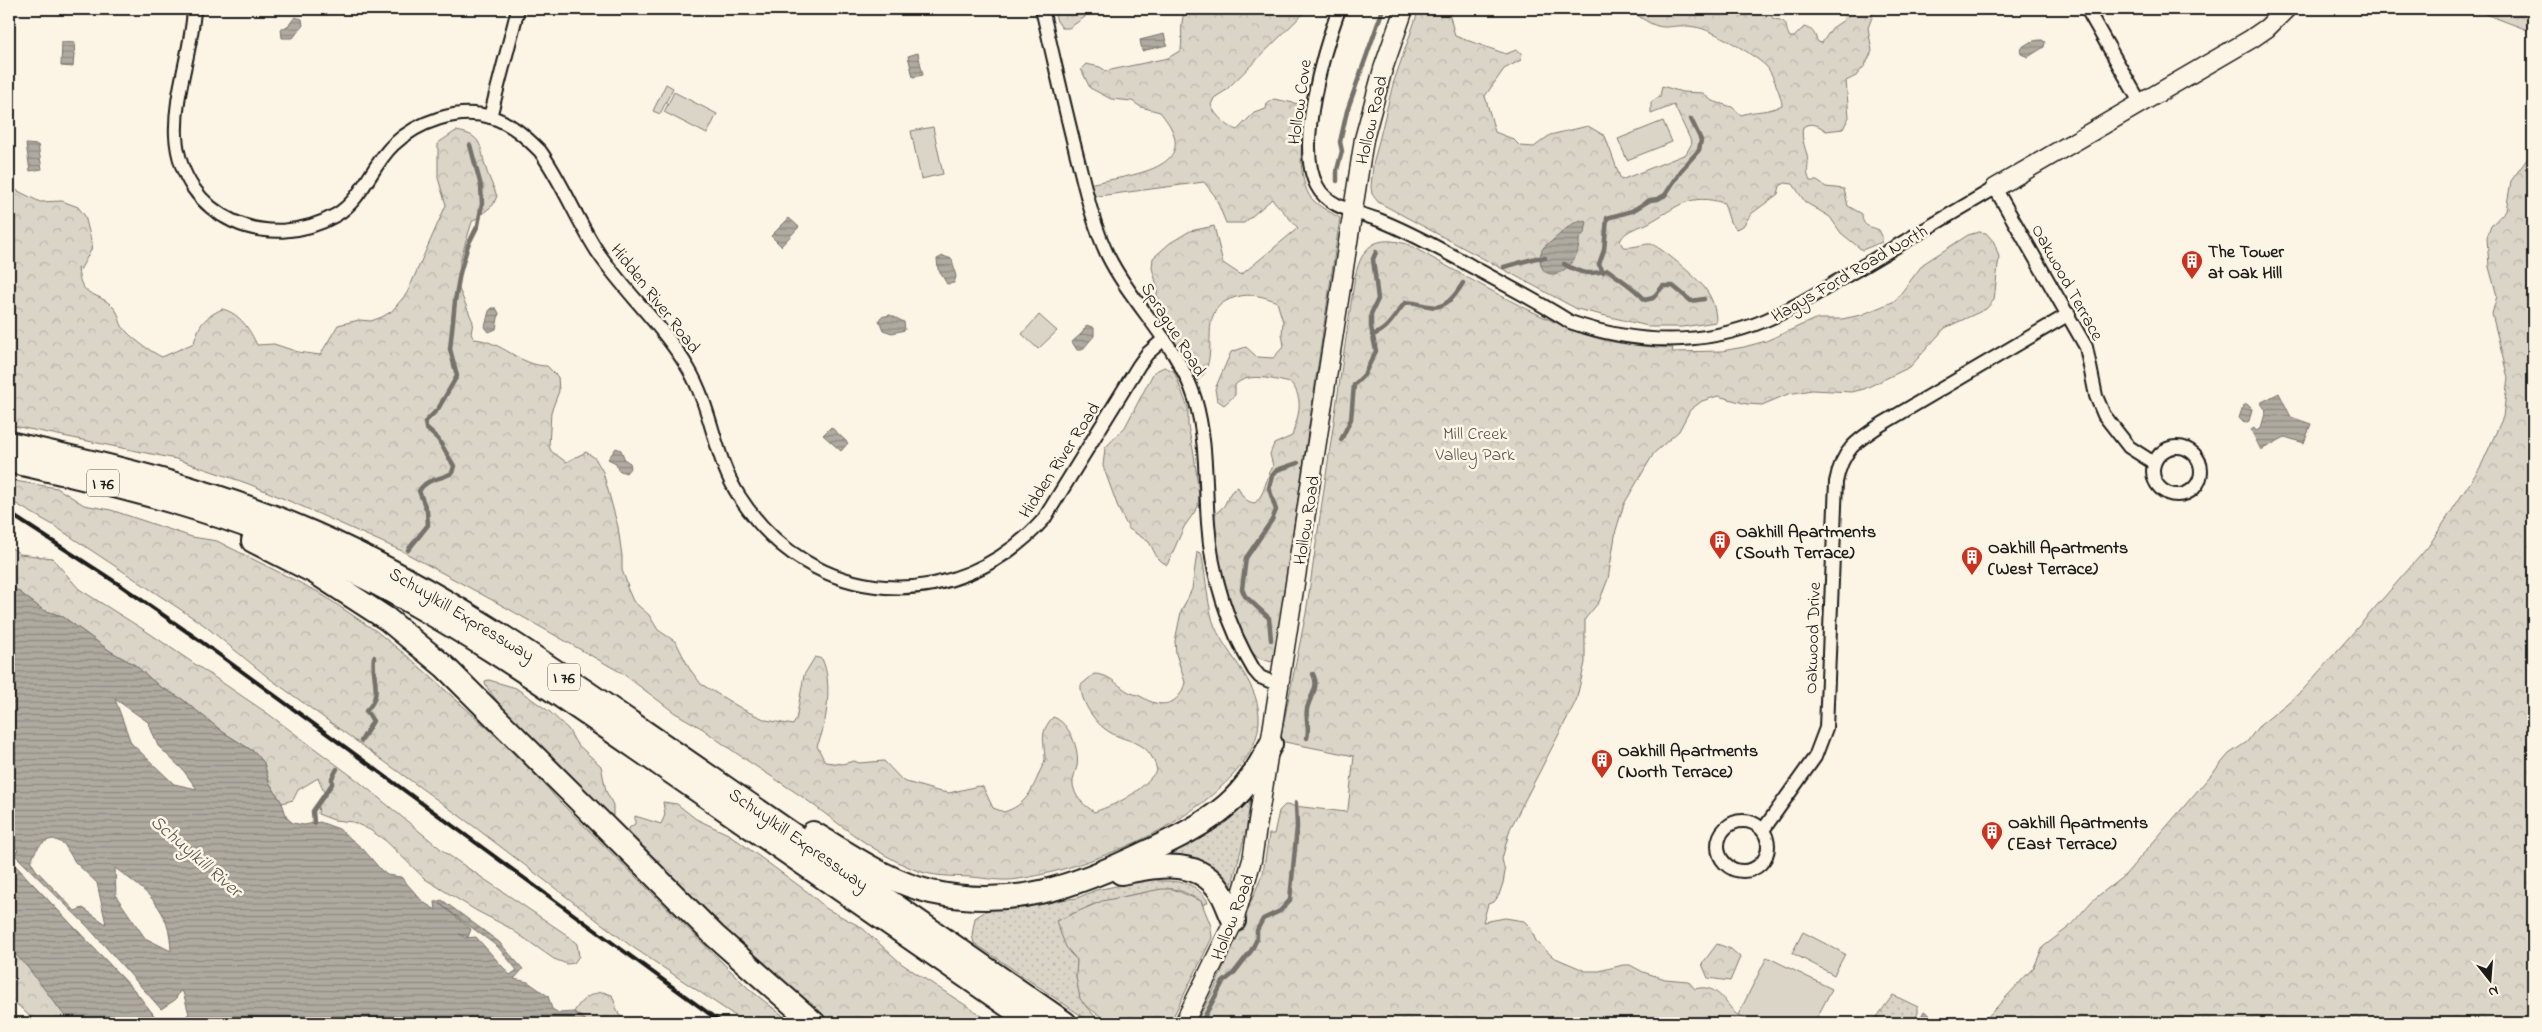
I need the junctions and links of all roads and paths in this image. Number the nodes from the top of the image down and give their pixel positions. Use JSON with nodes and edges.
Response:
{"nodes":[{"id":1,"x":194,"y":9,"type":"edge"},
{"id":2,"x":518,"y":9,"type":"edge"},
{"id":3,"x":1042,"y":9,"type":"edge"},
{"id":4,"x":1339,"y":9,"type":"edge"},
{"id":5,"x":1404,"y":9,"type":"edge"},
{"id":6,"x":2087,"y":9,"type":"edge"},
{"id":7,"x":2286,"y":9,"type":"edge"},
{"id":8,"x":2141,"y":104,"type":"junction"},
{"id":9,"x":490,"y":117,"type":"junction"},
{"id":10,"x":1995,"y":188,"type":"junction"},
{"id":11,"x":1352,"y":211,"type":"junction"},
{"id":12,"x":2068,"y":314,"type":"junction"},
{"id":13,"x":1164,"y":339,"type":"junction"},
{"id":14,"x":9,"y":443,"type":"edge"},
{"id":15,"x":9,"y":462,"type":"edge"},
{"id":16,"x":2154,"y":463,"type":"dead end"},
{"id":17,"x":196,"y":508,"type":"junction"},
{"id":18,"x":1281,"y":686,"type":"junction"},
{"id":19,"x":661,"y":744,"type":"junction"},
{"id":20,"x":1271,"y":744,"type":"junction"},
{"id":21,"x":1762,"y":830,"type":"junction"},
{"id":22,"x":1085,"y":881,"type":"junction"},
{"id":23,"x":1234,"y":921,"type":"junction"},
{"id":24,"x":814,"y":1023,"type":"edge"},
{"id":25,"x":1033,"y":1023,"type":"edge"},
{"id":26,"x":1065,"y":1023,"type":"edge"},
{"id":27,"x":1184,"y":1023,"type":"edge"}],
"edges":[{"from":1,"to":9,"type":"street","name":"Hidden River Road"},
{"from":2,"to":9,"type":"street"},
{"from":3,"to":13,"type":"street","name":"Sprague Road"},
{"from":4,"to":11,"type":"street","name":"Hollow Cove"},
{"from":5,"to":11,"type":"main road","name":"Hollow Road"},
{"from":6,"to":8,"type":"street"},
{"from":7,"to":8,"type":"main road","name":"Hagys Ford Road North"},
{"from":8,"to":10,"type":"main road","name":"Hagys Ford Road North"},
{"from":9,"to":13,"type":"street","name":"Hidden River Road"},
{"from":10,"to":11,"type":"street","name":"Hagys Ford Road North"},
{"from":10,"to":12,"type":"street","name":"Oakwood Terrace"},
{"from":11,"to":18,"type":"main road","name":"Hollow Road"},
{"from":12,"to":16,"type":"street","name":"Oakwood Terrace"},
{"from":12,"to":21,"type":"street","name":"Oakwood Drive"},
{"from":13,"to":18,"type":"street","name":"Sprague Road"},
{"from":14,"to":19,"type":"highway","name":"Schuylkill Expressway","number":"I 76"},
{"from":15,"to":17,"type":"highway","name":"Schuylkill Expressway","number":"I 76"},
{"from":17,"to":24,"type":"highway"},
{"from":17,"to":25,"type":"highway","name":"Schuylkill Expressway","number":"I 76"},
{"from":18,"to":20,"type":"main road","name":"Hollow Road"},
{"from":19,"to":22,"type":"highway"},
{"from":19,"to":26,"type":"highway","name":"Schuylkill Expressway","number":"I 76"},
{"from":20,"to":22,"type":"highway"},
{"from":20,"to":23,"type":"main road","name":"Hollow Road"},
{"from":21,"to":21,"type":"street"},
{"from":22,"to":23,"type":"highway"},
{"from":23,"to":27,"type":"main road","name":"Hollow Road"}]}
